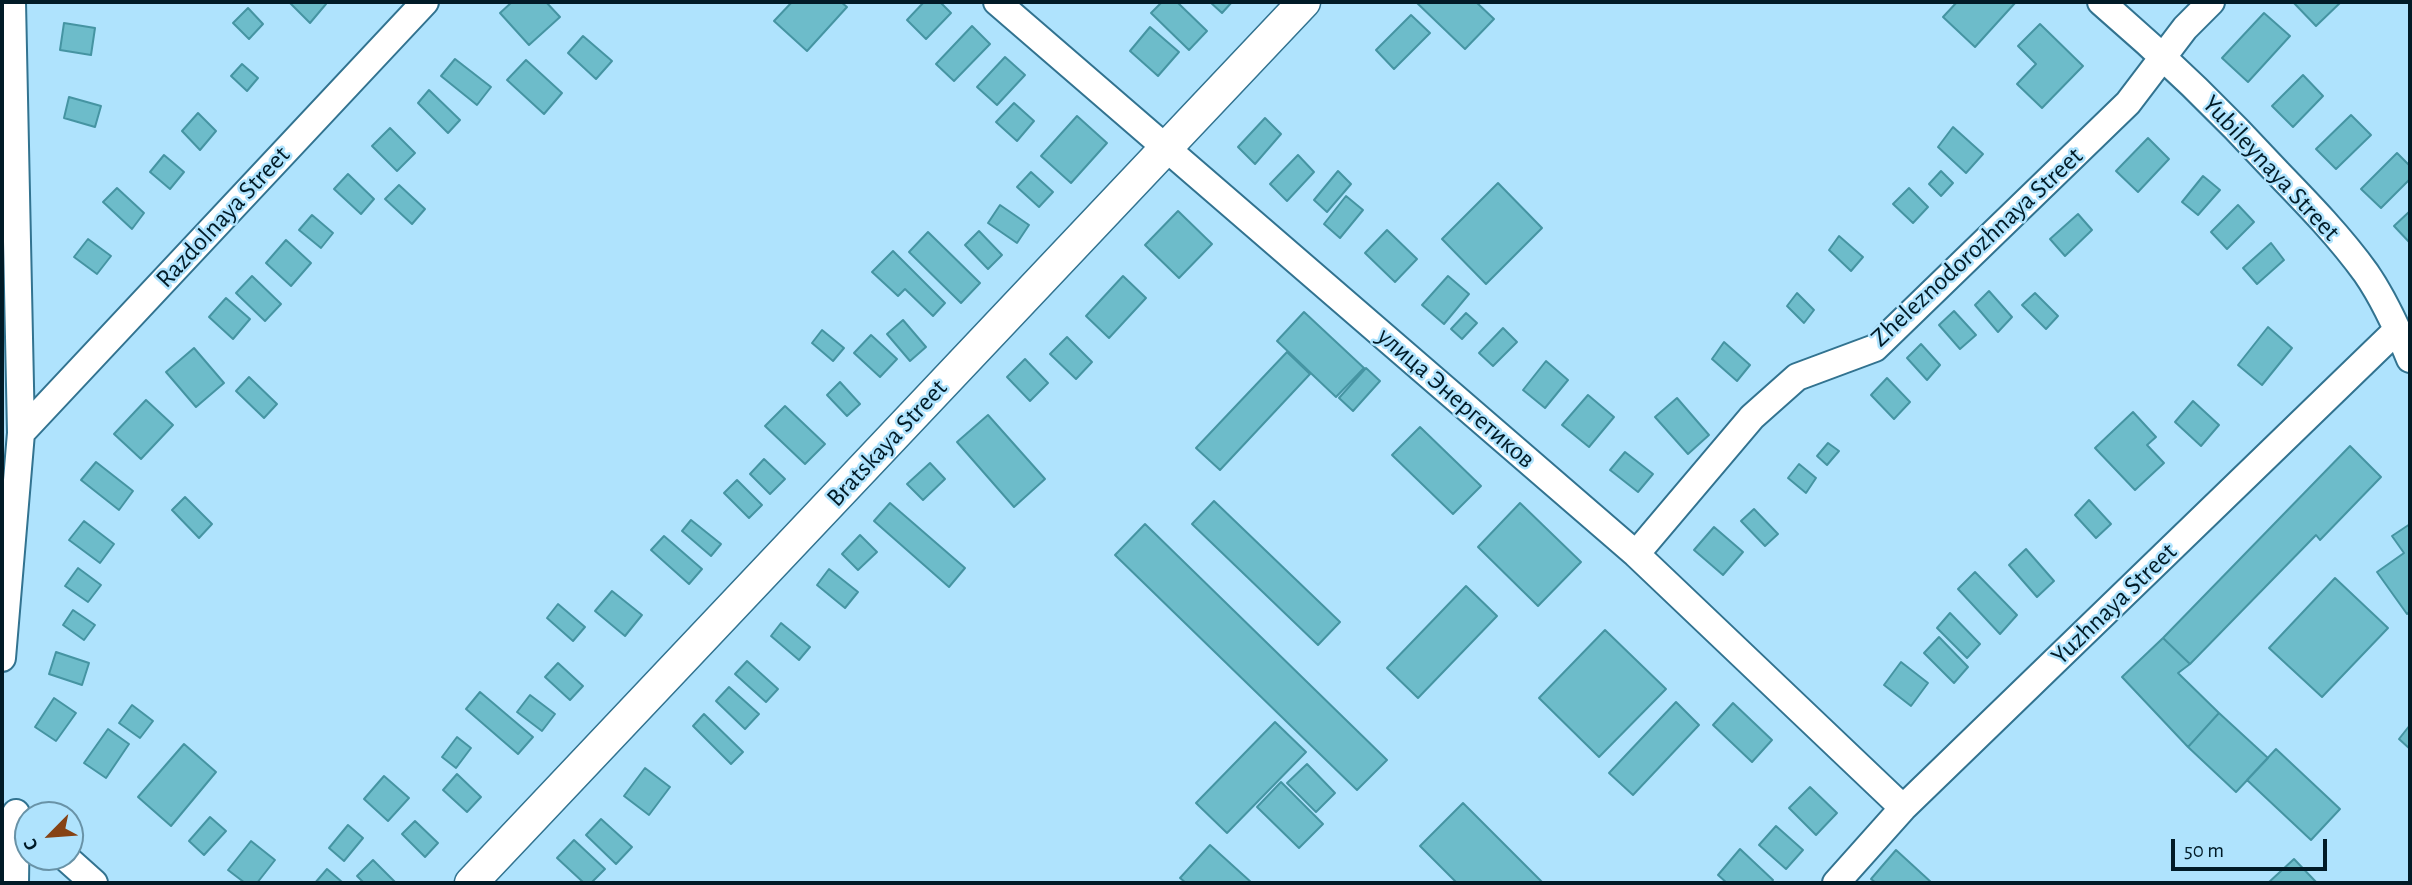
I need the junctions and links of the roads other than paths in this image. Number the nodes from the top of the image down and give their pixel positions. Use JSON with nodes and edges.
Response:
{"nodes":[{"id":1,"x":12,"y":2,"type":"edge"},
{"id":2,"x":425,"y":2,"type":"edge"},
{"id":3,"x":997,"y":2,"type":"edge"},
{"id":4,"x":1304,"y":2,"type":"edge"},
{"id":5,"x":2101,"y":2,"type":"edge"},
{"id":6,"x":2211,"y":2,"type":"edge"},
{"id":7,"x":2164,"y":56,"type":"junction"},
{"id":8,"x":1167,"y":147,"type":"junction"},
{"id":9,"x":2398,"y":330,"type":"junction"},
{"id":10,"x":2410,"y":359,"type":"edge"},
{"id":11,"x":21,"y":433,"type":"junction"},
{"id":12,"x":1636,"y":554,"type":"junction"},
{"id":13,"x":2,"y":658,"type":"edge"},
{"id":14,"x":1903,"y":808,"type":"junction"},
{"id":15,"x":81,"y":871,"type":"edge"},
{"id":16,"x":94,"y":883,"type":"edge"},
{"id":17,"x":471,"y":883,"type":"edge"},
{"id":18,"x":1836,"y":883,"type":"edge"}],
"edges":[{"from":1,"to":11,"type":"street"},
{"from":2,"to":11,"type":"street","name":"Razdolnaya Street"},
{"from":3,"to":8,"type":"street","name":"улица Энергетиков"},
{"from":4,"to":8,"type":"main road","name":"Bratskaya Street"},
{"from":5,"to":7,"type":"street","name":"Yubileynaya Street"},
{"from":6,"to":7,"type":"street","name":"Zheleznodorozhnaya Street"},
{"from":7,"to":9,"type":"street","name":"Yubileynaya Street"},
{"from":7,"to":12,"type":"street","name":"Zheleznodorozhnaya Street"},
{"from":8,"to":12,"type":"street","name":"улица Энергетиков"},
{"from":8,"to":17,"type":"main road","name":"Bratskaya Street"},
{"from":9,"to":10,"type":"street","name":"Yubileynaya Street"},
{"from":9,"to":14,"type":"street","name":"Yuzhnaya Street"},
{"from":11,"to":13,"type":"street"},
{"from":12,"to":14,"type":"street","name":"улица Энергетиков"},
{"from":14,"to":18,"type":"street","name":"Yuzhnaya Street"},
{"from":15,"to":16,"type":"street"}]}
